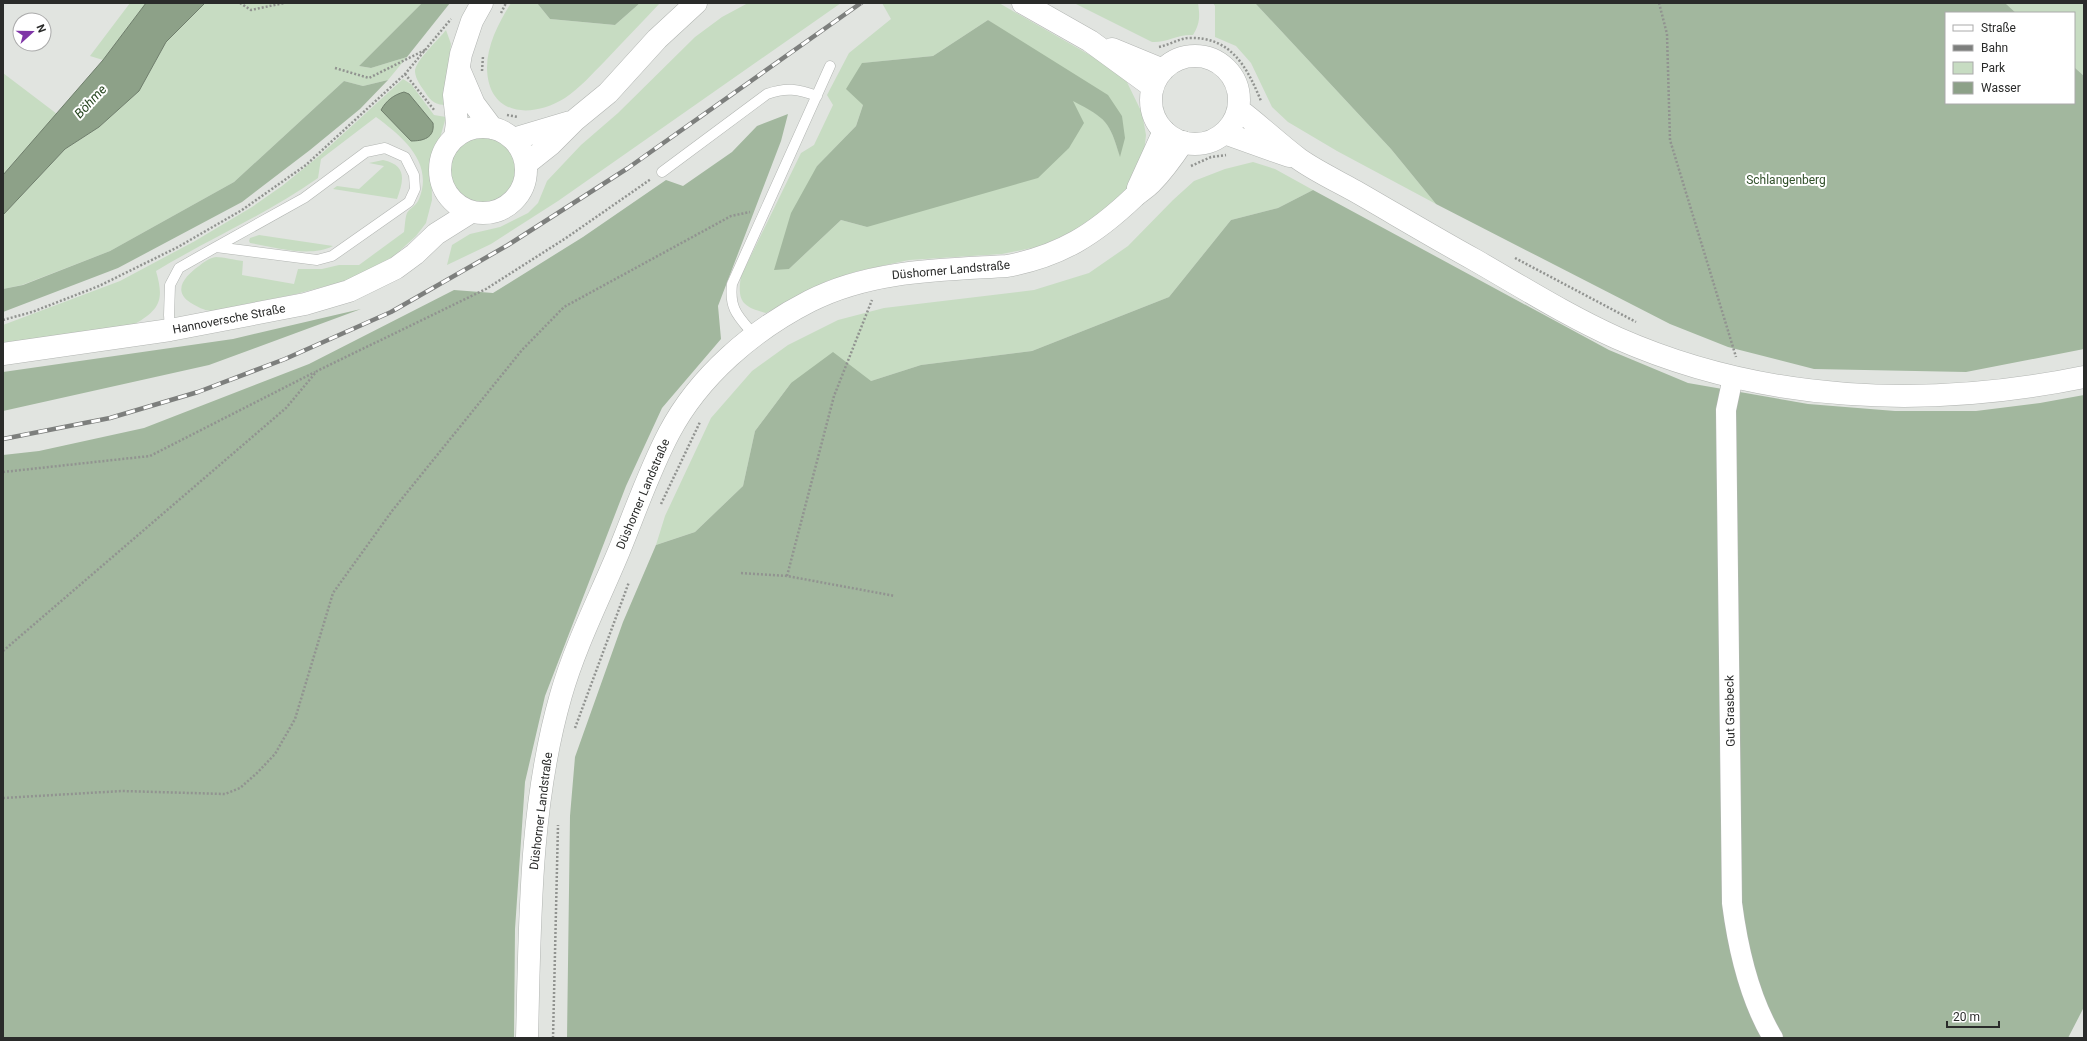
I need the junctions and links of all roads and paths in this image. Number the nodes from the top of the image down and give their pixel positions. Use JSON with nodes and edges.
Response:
{"nodes":[{"id":1,"x":240,"y":3,"type":"edge"},
{"id":2,"x":284,"y":3,"type":"edge"},
{"id":3,"x":506,"y":3,"type":"edge"},
{"id":4,"x":696,"y":3,"type":"edge"},
{"id":5,"x":1023,"y":3,"type":"edge"},
{"id":6,"x":1660,"y":3,"type":"edge"},
{"id":7,"x":491,"y":9,"type":"edge"},
{"id":8,"x":455,"y":14,"type":"dead end"},
{"id":9,"x":1153,"y":47,"type":"dead end"},
{"id":10,"x":428,"y":48,"type":"junction"},
{"id":11,"x":483,"y":50,"type":"dead end"},
{"id":12,"x":830,"y":66,"type":"dead end"},
{"id":13,"x":335,"y":68,"type":"dead end"},
{"id":14,"x":459,"y":69,"type":"junction"},
{"id":15,"x":405,"y":74,"type":"junction"},
{"id":16,"x":481,"y":79,"type":"dead end"},
{"id":17,"x":1158,"y":79,"type":"junction"},
{"id":18,"x":817,"y":96,"type":"junction"},
{"id":19,"x":1238,"y":109,"type":"junction"},
{"id":20,"x":441,"y":111,"type":"dead end"},
{"id":21,"x":520,"y":117,"type":"dead end"},
{"id":22,"x":497,"y":120,"type":"junction"},
{"id":23,"x":575,"y":120,"type":"junction"},
{"id":24,"x":1164,"y":131,"type":"junction"},
{"id":25,"x":1252,"y":132,"type":"junction"},
{"id":26,"x":1224,"y":133,"type":"junction"},
{"id":27,"x":455,"y":136,"type":"junction"},
{"id":28,"x":513,"y":139,"type":"junction"},
{"id":29,"x":1182,"y":142,"type":"junction"},
{"id":30,"x":526,"y":164,"type":"junction"},
{"id":31,"x":1187,"y":170,"type":"dead end"},
{"id":32,"x":662,"y":172,"type":"joint"},
{"id":33,"x":446,"y":192,"type":"junction"},
{"id":34,"x":1134,"y":197,"type":"junction"},
{"id":35,"x":765,"y":209,"type":"junction"},
{"id":36,"x":471,"y":212,"type":"junction"},
{"id":37,"x":436,"y":234,"type":"junction"},
{"id":38,"x":216,"y":247,"type":"junction"},
{"id":39,"x":1508,"y":255,"type":"dead end"},
{"id":40,"x":866,"y":300,"type":"dead end"},
{"id":41,"x":3,"y":320,"type":"edge"},
{"id":42,"x":1643,"y":326,"type":"dead end"},
{"id":43,"x":170,"y":330,"type":"junction"},
{"id":44,"x":754,"y":335,"type":"junction"},
{"id":45,"x":3,"y":354,"type":"edge"},
{"id":46,"x":1733,"y":365,"type":"junction"},
{"id":47,"x":317,"y":371,"type":"junction"},
{"id":48,"x":2084,"y":377,"type":"edge"},
{"id":49,"x":702,"y":418,"type":"dead end"},
{"id":50,"x":3,"y":472,"type":"edge"},
{"id":51,"x":659,"y":507,"type":"dead end"},
{"id":52,"x":741,"y":573,"type":"dead end"},
{"id":53,"x":787,"y":576,"type":"junction"},
{"id":54,"x":631,"y":578,"type":"dead end"},
{"id":55,"x":895,"y":596,"type":"dead end"},
{"id":56,"x":3,"y":651,"type":"edge"},
{"id":57,"x":572,"y":735,"type":"dead end"},
{"id":58,"x":3,"y":798,"type":"edge"},
{"id":59,"x":558,"y":824,"type":"dead end"},
{"id":60,"x":527,"y":1038,"type":"edge"},
{"id":61,"x":553,"y":1038,"type":"edge"},
{"id":62,"x":1773,"y":1038,"type":"edge"}],
"edges":[{"from":1,"to":2,"type":"path"},
{"from":3,"to":7,"type":"path"},
{"from":4,"to":23,"type":"main road"},
{"from":5,"to":17,"type":"main road"},
{"from":6,"to":46,"type":"path"},
{"from":7,"to":14,"type":"main road"},
{"from":8,"to":10,"type":"path"},
{"from":9,"to":25,"type":"path"},
{"from":10,"to":13,"type":"path"},
{"from":10,"to":15,"type":"path"},
{"from":11,"to":16,"type":"path"},
{"from":12,"to":18,"type":"lane"},
{"from":14,"to":22,"type":"main road"},
{"from":14,"to":27,"type":"main road"},
{"from":15,"to":20,"type":"path"},
{"from":15,"to":41,"type":"path"},
{"from":17,"to":19,"type":"main road"},
{"from":17,"to":24,"type":"main road"},
{"from":18,"to":32,"type":"lane"},
{"from":18,"to":35,"type":"lane"},
{"from":19,"to":25,"type":"main road"},
{"from":19,"to":26,"type":"main road"},
{"from":21,"to":22,"type":"path"},
{"from":22,"to":27,"type":"main road"},
{"from":22,"to":28,"type":"main road"},
{"from":23,"to":28,"type":"main road"},
{"from":23,"to":30,"type":"main road"},
{"from":24,"to":29,"type":"main road"},
{"from":24,"to":34,"type":"main road","name":"Düshorner Landstraße"},
{"from":25,"to":26,"type":"main road"},
{"from":25,"to":31,"type":"path"},
{"from":25,"to":46,"type":"main road"},
{"from":26,"to":29,"type":"main road"},
{"from":27,"to":33,"type":"main road"},
{"from":28,"to":30,"type":"main road"},
{"from":29,"to":34,"type":"main road","name":"Düshorner Landstraße"},
{"from":30,"to":36,"type":"main road"},
{"from":32,"to":47,"type":"path"},
{"from":33,"to":36,"type":"main road"},
{"from":33,"to":37,"type":"main road"},
{"from":34,"to":44,"type":"main road","name":"Düshorner Landstraße"},
{"from":35,"to":44,"type":"lane"},
{"from":35,"to":58,"type":"path"},
{"from":36,"to":37,"type":"main road","name":"Hannoversche Straße"},
{"from":37,"to":43,"type":"main road","name":"Hannoversche Straße"},
{"from":38,"to":38,"type":"lane"},
{"from":38,"to":43,"type":"lane"},
{"from":39,"to":42,"type":"path"},
{"from":40,"to":53,"type":"path"},
{"from":43,"to":45,"type":"main road","name":"Hannoversche Straße"},
{"from":44,"to":60,"type":"main road","name":"Düshorner Landstraße"},
{"from":46,"to":48,"type":"main road"},
{"from":46,"to":62,"type":"street","name":"Gut Grasbeck"},
{"from":47,"to":50,"type":"path"},
{"from":47,"to":56,"type":"path"},
{"from":49,"to":51,"type":"path"},
{"from":52,"to":53,"type":"path"},
{"from":53,"to":55,"type":"path"},
{"from":54,"to":57,"type":"path"},
{"from":59,"to":61,"type":"path"}]}
